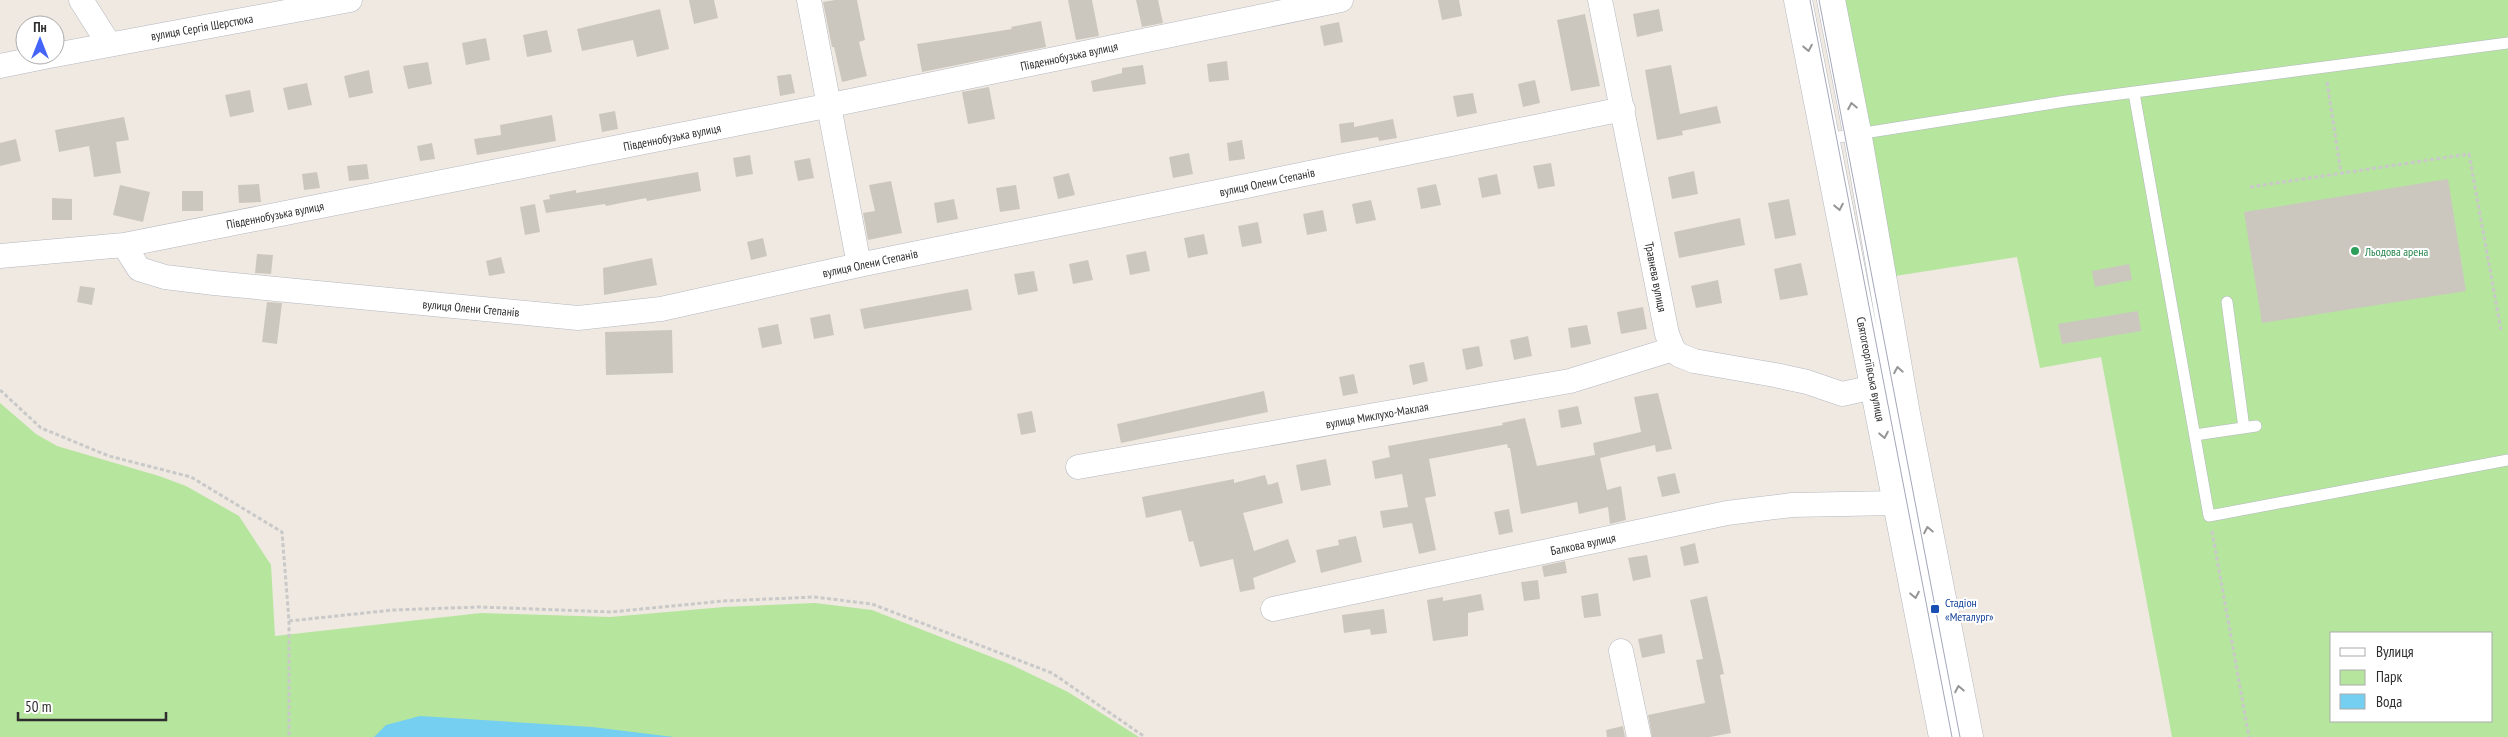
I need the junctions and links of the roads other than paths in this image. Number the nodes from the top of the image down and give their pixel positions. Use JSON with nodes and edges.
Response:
{"nodes":[{"id":1,"x":81,"y":0,"type":"edge"},
{"id":2,"x":350,"y":0,"type":"edge"},
{"id":3,"x":809,"y":0,"type":"edge"},
{"id":4,"x":1341,"y":0,"type":"edge"},
{"id":5,"x":1600,"y":0,"type":"edge"},
{"id":6,"x":1798,"y":0,"type":"edge"},
{"id":7,"x":1831,"y":0,"type":"edge"},
{"id":8,"x":2508,"y":43,"type":"edge"},
{"id":9,"x":110,"y":44,"type":"junction"},
{"id":10,"x":65,"y":53,"type":"edge"},
{"id":11,"x":15,"y":63,"type":"edge"},
{"id":12,"x":0,"y":66,"type":"edge"},
{"id":13,"x":2134,"y":93,"type":"junction"},
{"id":14,"x":831,"y":105,"type":"junction"},
{"id":15,"x":1623,"y":109,"type":"junction"},
{"id":16,"x":1857,"y":132,"type":"junction"},
{"id":17,"x":1826,"y":138,"type":"junction"},
{"id":18,"x":124,"y":245,"type":"junction"},
{"id":19,"x":0,"y":256,"type":"edge"},
{"id":20,"x":859,"y":265,"type":"junction"},
{"id":21,"x":2226,"y":302,"type":"dead end"},
{"id":22,"x":1673,"y":349,"type":"junction"},
{"id":23,"x":1874,"y":387,"type":"junction"},
{"id":24,"x":2256,"y":426,"type":"dead end"},
{"id":25,"x":2244,"y":428,"type":"junction"},
{"id":26,"x":2195,"y":434,"type":"junction"},
{"id":27,"x":2508,"y":460,"type":"edge"},
{"id":28,"x":1078,"y":467,"type":"dead end"},
{"id":29,"x":1896,"y":503,"type":"junction"},
{"id":30,"x":1273,"y":609,"type":"dead end"},
{"id":31,"x":1621,"y":651,"type":"dead end"},
{"id":32,"x":1639,"y":737,"type":"edge"},
{"id":33,"x":1943,"y":737,"type":"edge"},
{"id":34,"x":1969,"y":737,"type":"edge"}],
"edges":[{"from":1,"to":9,"type":"street"},
{"from":2,"to":9,"type":"street","name":"вулиця Сергія Шерстюка"},
{"from":3,"to":14,"type":"street"},
{"from":4,"to":14,"type":"street","name":"Південнобузька вулиця"},
{"from":5,"to":15,"type":"street","name":"Травнева вулиця"},
{"from":6,"to":17,"type":"main road","name":"Святогеоргіївська вулиця","one_way":true},
{"from":16,"to":7,"type":"main road","name":"Святогеоргіївська вулиця","one_way":true},
{"from":8,"to":13,"type":"lane"},
{"from":9,"to":10,"type":"street","name":"вулиця Сергія Шерстюка"},
{"from":11,"to":12,"type":"street","name":"вулиця Сергія Шерстюка"},
{"from":13,"to":16,"type":"lane"},
{"from":13,"to":26,"type":"lane"},
{"from":14,"to":18,"type":"street","name":"Південнобузька вулиця"},
{"from":14,"to":20,"type":"street"},
{"from":15,"to":20,"type":"street","name":"вулиця Олени Степанів"},
{"from":15,"to":22,"type":"street","name":"Травнева вулиця"},
{"from":16,"to":17,"type":"lane"},
{"from":34,"to":16,"type":"main road","name":"Святогеоргіївська вулиця","one_way":true},
{"from":17,"to":23,"type":"main road","name":"Святогеоргіївська вулиця","one_way":true},
{"from":18,"to":19,"type":"street","name":"Південнобузька вулиця"},
{"from":18,"to":20,"type":"street","name":"вулиця Олени Степанів"},
{"from":21,"to":25,"type":"lane"},
{"from":22,"to":23,"type":"street"},
{"from":22,"to":28,"type":"street","name":"вулиця Миклухо-Маклая"},
{"from":23,"to":29,"type":"main road","name":"Святогеоргіївська вулиця","one_way":true},
{"from":24,"to":25,"type":"lane"},
{"from":25,"to":26,"type":"lane"},
{"from":26,"to":27,"type":"lane"},
{"from":29,"to":30,"type":"street","name":"Балкова вулиця"},
{"from":29,"to":33,"type":"main road","name":"Святогеоргіївська вулиця","one_way":true},
{"from":31,"to":32,"type":"street"}]}
